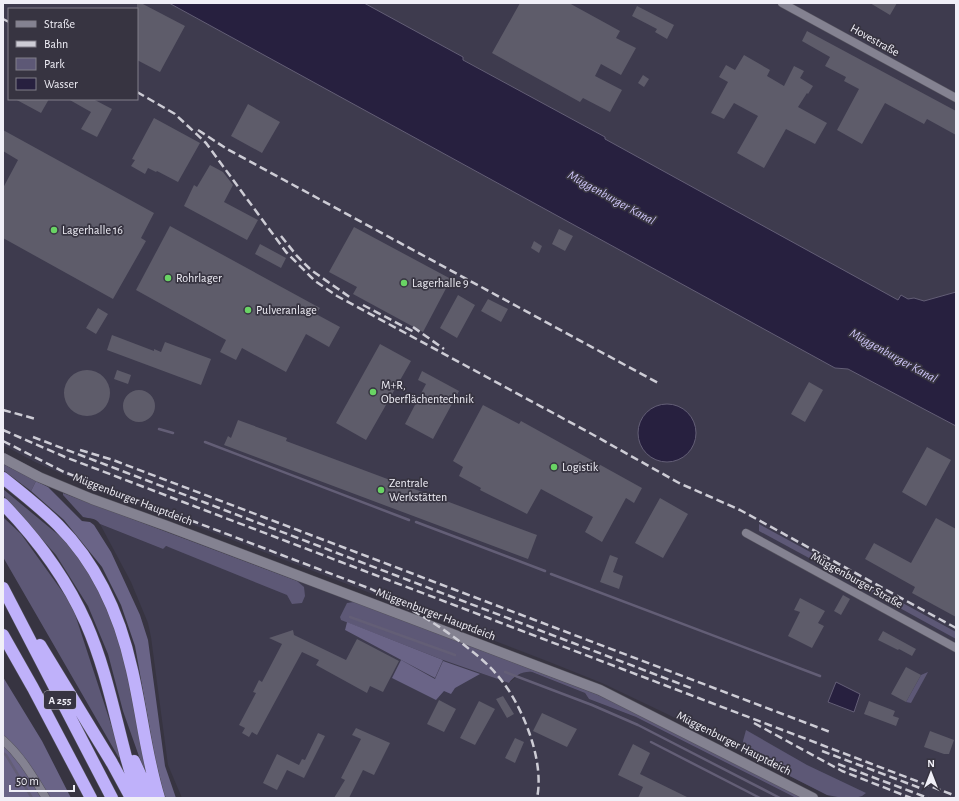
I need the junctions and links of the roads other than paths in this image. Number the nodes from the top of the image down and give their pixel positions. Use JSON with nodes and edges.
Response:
{"nodes":[{"id":1,"x":782,"y":3,"type":"edge"},
{"id":2,"x":956,"y":98,"type":"edge"},
{"id":3,"x":3,"y":458,"type":"edge"},
{"id":4,"x":3,"y":478,"type":"edge"},
{"id":5,"x":3,"y":504,"type":"edge"},
{"id":6,"x":746,"y":533,"type":"dead end"},
{"id":7,"x":3,"y":588,"type":"edge"},
{"id":8,"x":10,"y":601,"type":"junction"},
{"id":9,"x":3,"y":635,"type":"edge"},
{"id":10,"x":956,"y":648,"type":"edge"},
{"id":11,"x":3,"y":652,"type":"edge"},
{"id":12,"x":33,"y":688,"type":"junction"},
{"id":13,"x":113,"y":708,"type":"junction"},
{"id":14,"x":3,"y":740,"type":"edge"},
{"id":15,"x":46,"y":798,"type":"edge"},
{"id":16,"x":91,"y":798,"type":"edge"},
{"id":17,"x":112,"y":798,"type":"edge"},
{"id":18,"x":131,"y":798,"type":"edge"},
{"id":19,"x":138,"y":798,"type":"edge"},
{"id":20,"x":151,"y":798,"type":"edge"},
{"id":21,"x":159,"y":798,"type":"edge"},
{"id":22,"x":813,"y":798,"type":"edge"}],
"edges":[{"from":1,"to":2,"type":"street","name":"Hovestraße"},
{"from":3,"to":22,"type":"street","name":"Müggenburger Hauptdeich"},
{"from":4,"to":21,"type":"highway"},
{"from":5,"to":13,"type":"highway"},
{"from":6,"to":10,"type":"street","name":"Müggenburger Straße"},
{"from":7,"to":8,"type":"highway","number":"A 255"},
{"from":8,"to":17,"type":"highway","number":"A 255"},
{"from":8,"to":18,"type":"highway"},
{"from":9,"to":12,"type":"highway","number":"A 255"},
{"from":11,"to":12,"type":"highway"},
{"from":12,"to":16,"type":"highway","number":"A 255"},
{"from":13,"to":19,"type":"highway"},
{"from":13,"to":20,"type":"highway"},
{"from":14,"to":15,"type":"street"}]}
